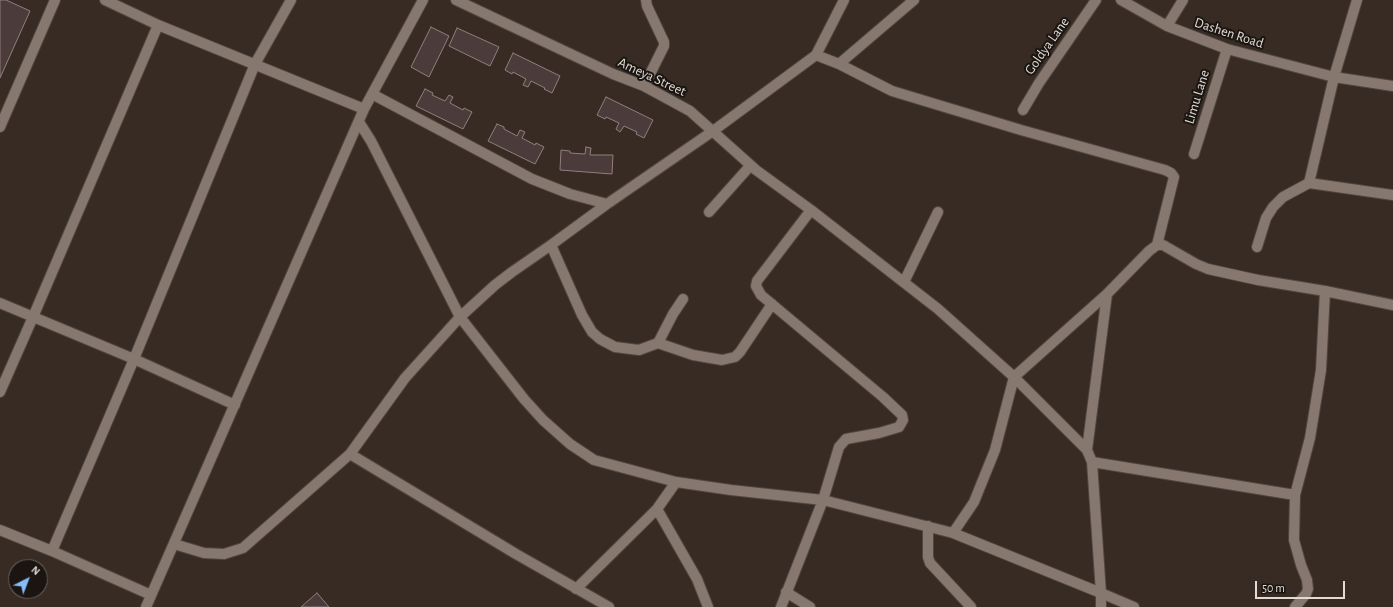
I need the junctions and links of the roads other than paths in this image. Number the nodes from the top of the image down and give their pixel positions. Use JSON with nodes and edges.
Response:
{"nodes":[{"id":1,"x":55,"y":0,"type":"edge"},
{"id":2,"x":105,"y":0,"type":"edge"},
{"id":3,"x":291,"y":0,"type":"edge"},
{"id":4,"x":423,"y":0,"type":"edge"},
{"id":5,"x":456,"y":0,"type":"edge"},
{"id":6,"x":646,"y":0,"type":"edge"},
{"id":7,"x":844,"y":0,"type":"edge"},
{"id":8,"x":914,"y":0,"type":"edge"},
{"id":9,"x":1096,"y":0,"type":"edge"},
{"id":10,"x":1121,"y":0,"type":"edge"},
{"id":11,"x":1184,"y":0,"type":"edge"},
{"id":12,"x":1357,"y":0,"type":"edge"},
{"id":13,"x":158,"y":25,"type":"junction"},
{"id":14,"x":1167,"y":26,"type":"junction"},
{"id":15,"x":1227,"y":49,"type":"junction"},
{"id":16,"x":816,"y":55,"type":"junction"},
{"id":17,"x":255,"y":64,"type":"junction"},
{"id":18,"x":839,"y":64,"type":"junction"},
{"id":19,"x":1334,"y":77,"type":"junction"},
{"id":20,"x":644,"y":86,"type":"junction"},
{"id":21,"x":1393,"y":86,"type":"edge"},
{"id":22,"x":372,"y":94,"type":"junction"},
{"id":23,"x":364,"y":109,"type":"junction"},
{"id":24,"x":1023,"y":110,"type":"dead end"},
{"id":25,"x":359,"y":122,"type":"junction"},
{"id":26,"x":0,"y":127,"type":"edge"},
{"id":27,"x":713,"y":131,"type":"junction"},
{"id":28,"x":1194,"y":154,"type":"dead end"},
{"id":29,"x":750,"y":166,"type":"junction"},
{"id":30,"x":1309,"y":183,"type":"junction"},
{"id":31,"x":1393,"y":196,"type":"edge"},
{"id":32,"x":607,"y":204,"type":"junction"},
{"id":33,"x":811,"y":210,"type":"junction"},
{"id":34,"x":709,"y":212,"type":"dead end"},
{"id":35,"x":938,"y":212,"type":"dead end"},
{"id":36,"x":551,"y":245,"type":"junction"},
{"id":37,"x":1157,"y":245,"type":"junction"},
{"id":38,"x":1257,"y":247,"type":"dead end"},
{"id":39,"x":904,"y":282,"type":"junction"},
{"id":40,"x":1325,"y":290,"type":"junction"},
{"id":41,"x":1107,"y":294,"type":"junction"},
{"id":42,"x":683,"y":299,"type":"dead end"},
{"id":43,"x":0,"y":303,"type":"edge"},
{"id":44,"x":772,"y":304,"type":"junction"},
{"id":45,"x":1393,"y":304,"type":"edge"},
{"id":46,"x":33,"y":317,"type":"junction"},
{"id":47,"x":460,"y":317,"type":"junction"},
{"id":48,"x":658,"y":343,"type":"junction"},
{"id":49,"x":134,"y":359,"type":"junction"},
{"id":50,"x":1014,"y":377,"type":"junction"},
{"id":51,"x":0,"y":392,"type":"edge"},
{"id":52,"x":235,"y":405,"type":"junction"},
{"id":53,"x":1087,"y":450,"type":"junction"},
{"id":54,"x":350,"y":454,"type":"junction"},
{"id":55,"x":1092,"y":462,"type":"junction"},
{"id":56,"x":676,"y":482,"type":"junction"},
{"id":57,"x":1295,"y":495,"type":"junction"},
{"id":58,"x":823,"y":500,"type":"junction"},
{"id":59,"x":657,"y":509,"type":"junction"},
{"id":60,"x":928,"y":526,"type":"junction"},
{"id":61,"x":0,"y":530,"type":"edge"},
{"id":62,"x":953,"y":533,"type":"junction"},
{"id":63,"x":174,"y":544,"type":"junction"},
{"id":64,"x":52,"y":551,"type":"junction"},
{"id":65,"x":576,"y":590,"type":"junction"},
{"id":66,"x":786,"y":592,"type":"junction"},
{"id":67,"x":1101,"y":594,"type":"junction"},
{"id":68,"x":151,"y":595,"type":"junction"},
{"id":69,"x":146,"y":607,"type":"edge"},
{"id":70,"x":609,"y":607,"type":"edge"},
{"id":71,"x":708,"y":607,"type":"edge"},
{"id":72,"x":781,"y":607,"type":"edge"},
{"id":73,"x":810,"y":607,"type":"edge"},
{"id":74,"x":971,"y":607,"type":"edge"},
{"id":75,"x":1101,"y":607,"type":"edge"},
{"id":76,"x":1134,"y":607,"type":"edge"},
{"id":77,"x":1295,"y":607,"type":"edge"}],
"edges":[{"from":1,"to":26,"type":"street"},
{"from":2,"to":13,"type":"street"},
{"from":3,"to":17,"type":"street"},
{"from":4,"to":22,"type":"street"},
{"from":5,"to":20,"type":"street","name":"Ameya Street"},
{"from":6,"to":20,"type":"street"},
{"from":7,"to":16,"type":"street"},
{"from":8,"to":18,"type":"street"},
{"from":9,"to":24,"type":"street","name":"Goldya Lane"},
{"from":10,"to":14,"type":"street","name":"Dashen Road"},
{"from":11,"to":14,"type":"street"},
{"from":12,"to":19,"type":"street"},
{"from":13,"to":17,"type":"street"},
{"from":13,"to":46,"type":"street"},
{"from":14,"to":15,"type":"street","name":"Dashen Road"},
{"from":15,"to":19,"type":"street","name":"Dashen Road"},
{"from":15,"to":28,"type":"street","name":"Limu Lane"},
{"from":16,"to":18,"type":"street"},
{"from":16,"to":27,"type":"street"},
{"from":17,"to":23,"type":"street"},
{"from":17,"to":49,"type":"street"},
{"from":18,"to":37,"type":"street"},
{"from":19,"to":21,"type":"street","name":"Dashen Road"},
{"from":19,"to":30,"type":"street"},
{"from":20,"to":27,"type":"street","name":"Ameya Street"},
{"from":22,"to":23,"type":"street"},
{"from":22,"to":32,"type":"street"},
{"from":23,"to":25,"type":"street"},
{"from":25,"to":47,"type":"street"},
{"from":25,"to":52,"type":"street"},
{"from":27,"to":29,"type":"street","name":"Ameya Street"},
{"from":27,"to":32,"type":"street"},
{"from":29,"to":33,"type":"street","name":"Ameya Street"},
{"from":29,"to":34,"type":"street"},
{"from":30,"to":31,"type":"street"},
{"from":30,"to":38,"type":"street"},
{"from":32,"to":36,"type":"street"},
{"from":33,"to":39,"type":"street","name":"Ameya Street"},
{"from":33,"to":44,"type":"street"},
{"from":35,"to":39,"type":"street"},
{"from":36,"to":47,"type":"street"},
{"from":36,"to":48,"type":"street"},
{"from":37,"to":40,"type":"street"},
{"from":37,"to":41,"type":"street"},
{"from":39,"to":50,"type":"street","name":"Ameya Street"},
{"from":40,"to":45,"type":"street"},
{"from":40,"to":57,"type":"street"},
{"from":41,"to":50,"type":"street"},
{"from":41,"to":53,"type":"street"},
{"from":42,"to":48,"type":"street"},
{"from":43,"to":46,"type":"street"},
{"from":44,"to":48,"type":"street"},
{"from":44,"to":58,"type":"street"},
{"from":46,"to":49,"type":"street"},
{"from":46,"to":51,"type":"street"},
{"from":47,"to":54,"type":"street"},
{"from":47,"to":56,"type":"street"},
{"from":49,"to":52,"type":"street"},
{"from":49,"to":64,"type":"street"},
{"from":50,"to":53,"type":"street","name":"Ameya Street"},
{"from":50,"to":62,"type":"street"},
{"from":52,"to":63,"type":"street"},
{"from":53,"to":55,"type":"street"},
{"from":54,"to":63,"type":"street"},
{"from":54,"to":65,"type":"street"},
{"from":55,"to":57,"type":"street"},
{"from":55,"to":67,"type":"street"},
{"from":56,"to":58,"type":"street"},
{"from":56,"to":59,"type":"street"},
{"from":57,"to":77,"type":"street"},
{"from":58,"to":60,"type":"street"},
{"from":58,"to":66,"type":"street"},
{"from":59,"to":65,"type":"street"},
{"from":59,"to":71,"type":"street"},
{"from":60,"to":62,"type":"street"},
{"from":60,"to":74,"type":"street"},
{"from":61,"to":64,"type":"street"},
{"from":62,"to":67,"type":"street"},
{"from":63,"to":68,"type":"street"},
{"from":64,"to":68,"type":"street"},
{"from":65,"to":70,"type":"street"},
{"from":66,"to":72,"type":"street"},
{"from":66,"to":73,"type":"street"},
{"from":67,"to":75,"type":"street"},
{"from":67,"to":76,"type":"street"},
{"from":68,"to":69,"type":"street"}]}
